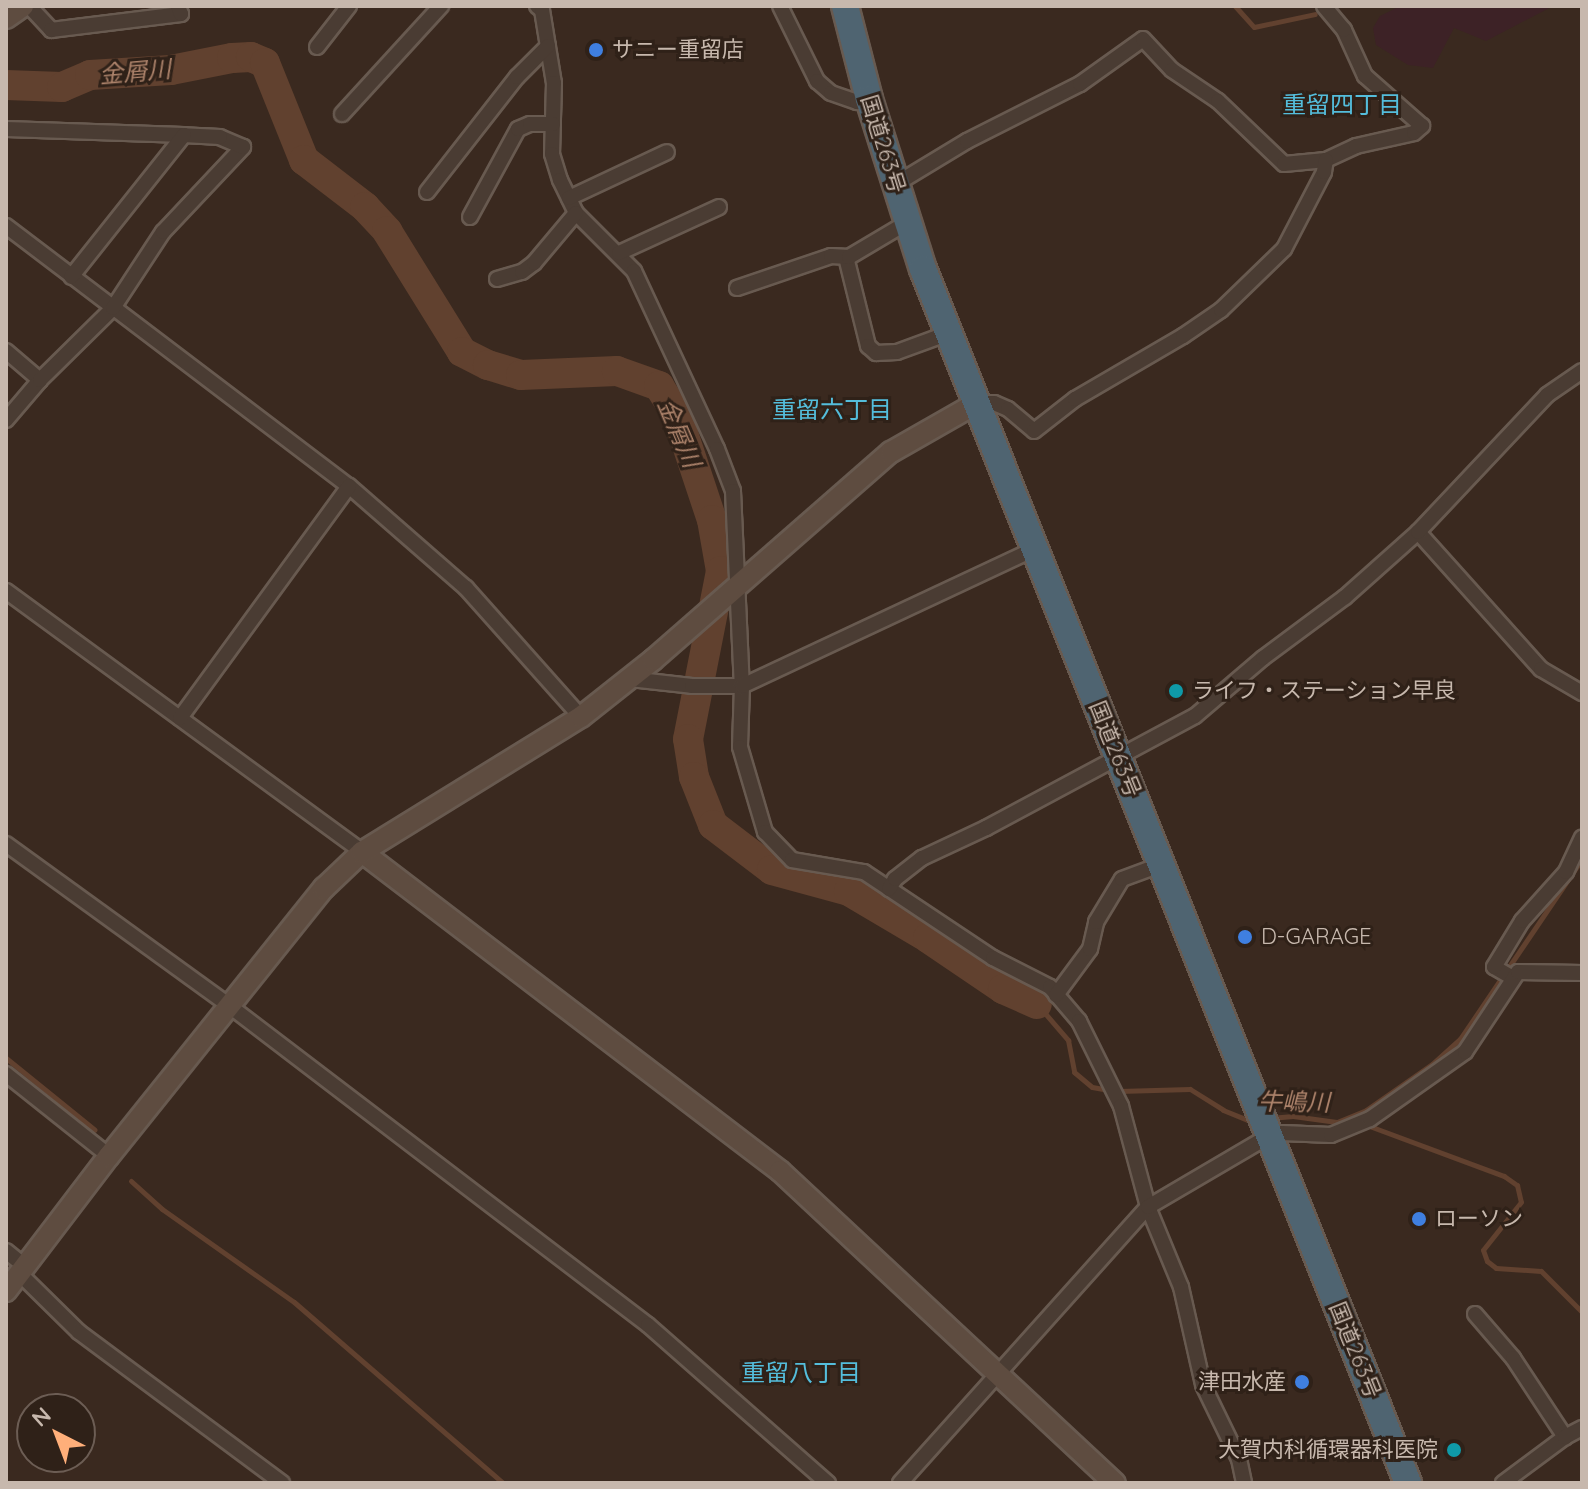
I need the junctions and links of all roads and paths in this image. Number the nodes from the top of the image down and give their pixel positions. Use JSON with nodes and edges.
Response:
{"nodes":[{"id":1,"x":26,"y":6,"type":"edge"},
{"id":2,"x":178,"y":6,"type":"edge"},
{"id":3,"x":349,"y":6,"type":"edge"},
{"id":4,"x":441,"y":6,"type":"edge"},
{"id":5,"x":537,"y":6,"type":"edge"},
{"id":6,"x":780,"y":6,"type":"edge"},
{"id":7,"x":845,"y":6,"type":"edge"},
{"id":8,"x":1324,"y":6,"type":"edge"},
{"id":9,"x":6,"y":18,"type":"edge"},
{"id":10,"x":548,"y":46,"type":"junction"},
{"id":11,"x":317,"y":47,"type":"dead end"},
{"id":12,"x":869,"y":99,"type":"junction"},
{"id":13,"x":342,"y":114,"type":"dead end"},
{"id":14,"x":553,"y":124,"type":"junction"},
{"id":15,"x":6,"y":129,"type":"edge"},
{"id":16,"x":184,"y":135,"type":"junction"},
{"id":17,"x":667,"y":152,"type":"dead end"},
{"id":18,"x":1326,"y":160,"type":"junction"},
{"id":19,"x":896,"y":184,"type":"junction"},
{"id":20,"x":427,"y":192,"type":"dead end"},
{"id":21,"x":569,"y":198,"type":"junction"},
{"id":22,"x":719,"y":207,"type":"dead end"},
{"id":23,"x":576,"y":213,"type":"junction"},
{"id":24,"x":470,"y":217,"type":"dead end"},
{"id":25,"x":908,"y":222,"type":"junction"},
{"id":26,"x":6,"y":226,"type":"edge"},
{"id":27,"x":619,"y":253,"type":"junction"},
{"id":28,"x":846,"y":257,"type":"junction"},
{"id":29,"x":71,"y":277,"type":"junction"},
{"id":30,"x":497,"y":279,"type":"dead end"},
{"id":31,"x":737,"y":288,"type":"dead end"},
{"id":32,"x":113,"y":308,"type":"junction"},
{"id":33,"x":949,"y":333,"type":"junction"},
{"id":34,"x":6,"y":351,"type":"edge"},
{"id":35,"x":1582,"y":371,"type":"edge"},
{"id":36,"x":40,"y":380,"type":"junction"},
{"id":37,"x":977,"y":403,"type":"junction"},
{"id":38,"x":6,"y":420,"type":"edge"},
{"id":39,"x":349,"y":486,"type":"junction"},
{"id":40,"x":1418,"y":532,"type":"junction"},
{"id":41,"x":1035,"y":549,"type":"junction"},
{"id":42,"x":737,"y":585,"type":"junction"},
{"id":43,"x":6,"y":591,"type":"edge"},
{"id":44,"x":630,"y":679,"type":"junction"},
{"id":45,"x":742,"y":686,"type":"junction"},
{"id":46,"x":1582,"y":693,"type":"edge"},
{"id":47,"x":581,"y":717,"type":"junction"},
{"id":48,"x":180,"y":718,"type":"junction"},
{"id":49,"x":1119,"y":758,"type":"junction"},
{"id":50,"x":1582,"y":837,"type":"edge"},
{"id":51,"x":6,"y":844,"type":"edge"},
{"id":52,"x":362,"y":852,"type":"junction"},
{"id":53,"x":1160,"y":865,"type":"junction"},
{"id":54,"x":889,"y":889,"type":"junction"},
{"id":55,"x":1582,"y":973,"type":"edge"},
{"id":56,"x":1513,"y":978,"type":"junction"},
{"id":57,"x":1056,"y":995,"type":"junction"},
{"id":58,"x":231,"y":1007,"type":"junction"},
{"id":59,"x":6,"y":1074,"type":"edge"},
{"id":60,"x":1269,"y":1136,"type":"junction"},
{"id":61,"x":109,"y":1156,"type":"junction"},
{"id":62,"x":1148,"y":1207,"type":"junction"},
{"id":63,"x":6,"y":1251,"type":"edge"},
{"id":64,"x":23,"y":1270,"type":"junction"},
{"id":65,"x":6,"y":1291,"type":"edge"},
{"id":66,"x":1475,"y":1314,"type":"dead end"},
{"id":67,"x":997,"y":1376,"type":"junction"},
{"id":68,"x":1582,"y":1428,"type":"edge"},
{"id":69,"x":1565,"y":1437,"type":"junction"},
{"id":70,"x":282,"y":1483,"type":"edge"},
{"id":71,"x":828,"y":1483,"type":"edge"},
{"id":72,"x":900,"y":1483,"type":"edge"},
{"id":73,"x":1115,"y":1483,"type":"edge"},
{"id":74,"x":1244,"y":1483,"type":"edge"},
{"id":75,"x":1408,"y":1483,"type":"edge"},
{"id":76,"x":1503,"y":1483,"type":"edge"}],
"edges":[{"from":1,"to":2,"type":"street"},
{"from":1,"to":9,"type":"street"},
{"from":3,"to":11,"type":"street"},
{"from":4,"to":13,"type":"street"},
{"from":5,"to":10,"type":"street"},
{"from":6,"to":12,"type":"street"},
{"from":7,"to":12,"type":"highway","name":"国道263号"},
{"from":8,"to":18,"type":"street"},
{"from":10,"to":14,"type":"street"},
{"from":10,"to":20,"type":"street"},
{"from":12,"to":19,"type":"highway","name":"国道263号"},
{"from":14,"to":21,"type":"street"},
{"from":14,"to":24,"type":"street"},
{"from":15,"to":16,"type":"street"},
{"from":16,"to":29,"type":"street"},
{"from":16,"to":32,"type":"street"},
{"from":17,"to":21,"type":"street"},
{"from":18,"to":19,"type":"street"},
{"from":18,"to":37,"type":"street"},
{"from":19,"to":25,"type":"highway","name":"国道263号"},
{"from":21,"to":23,"type":"street"},
{"from":22,"to":27,"type":"street"},
{"from":23,"to":27,"type":"street"},
{"from":23,"to":30,"type":"street"},
{"from":25,"to":28,"type":"street"},
{"from":25,"to":33,"type":"highway","name":"国道263号"},
{"from":26,"to":29,"type":"street"},
{"from":27,"to":42,"type":"street"},
{"from":28,"to":31,"type":"street"},
{"from":28,"to":33,"type":"street"},
{"from":29,"to":32,"type":"street"},
{"from":32,"to":36,"type":"street"},
{"from":32,"to":39,"type":"street"},
{"from":33,"to":37,"type":"highway","name":"国道263号"},
{"from":34,"to":36,"type":"street"},
{"from":35,"to":40,"type":"street"},
{"from":36,"to":38,"type":"street"},
{"from":37,"to":41,"type":"highway","name":"国道263号"},
{"from":37,"to":42,"type":"street"},
{"from":39,"to":47,"type":"street"},
{"from":39,"to":48,"type":"street"},
{"from":40,"to":46,"type":"street"},
{"from":40,"to":49,"type":"street"},
{"from":41,"to":45,"type":"street"},
{"from":41,"to":49,"type":"highway","name":"国道263号"},
{"from":42,"to":44,"type":"street"},
{"from":42,"to":45,"type":"street"},
{"from":43,"to":48,"type":"street"},
{"from":44,"to":45,"type":"street"},
{"from":44,"to":47,"type":"street"},
{"from":45,"to":54,"type":"street"},
{"from":47,"to":52,"type":"street"},
{"from":48,"to":52,"type":"street"},
{"from":49,"to":53,"type":"highway","name":"国道263号"},
{"from":49,"to":54,"type":"street"},
{"from":50,"to":56,"type":"street"},
{"from":51,"to":58,"type":"street"},
{"from":52,"to":58,"type":"street"},
{"from":52,"to":67,"type":"street"},
{"from":53,"to":57,"type":"street"},
{"from":53,"to":60,"type":"highway","name":"国道263号"},
{"from":54,"to":57,"type":"street"},
{"from":55,"to":56,"type":"street"},
{"from":56,"to":60,"type":"street"},
{"from":57,"to":62,"type":"street"},
{"from":58,"to":61,"type":"street"},
{"from":58,"to":71,"type":"street"},
{"from":59,"to":61,"type":"street"},
{"from":60,"to":62,"type":"street"},
{"from":60,"to":75,"type":"highway","name":"国道263号"},
{"from":61,"to":64,"type":"street"},
{"from":62,"to":67,"type":"street"},
{"from":62,"to":74,"type":"street"},
{"from":63,"to":64,"type":"street"},
{"from":64,"to":65,"type":"street"},
{"from":64,"to":70,"type":"street"},
{"from":66,"to":69,"type":"street"},
{"from":67,"to":72,"type":"street"},
{"from":67,"to":73,"type":"street"},
{"from":68,"to":69,"type":"street"},
{"from":69,"to":76,"type":"street"}]}
